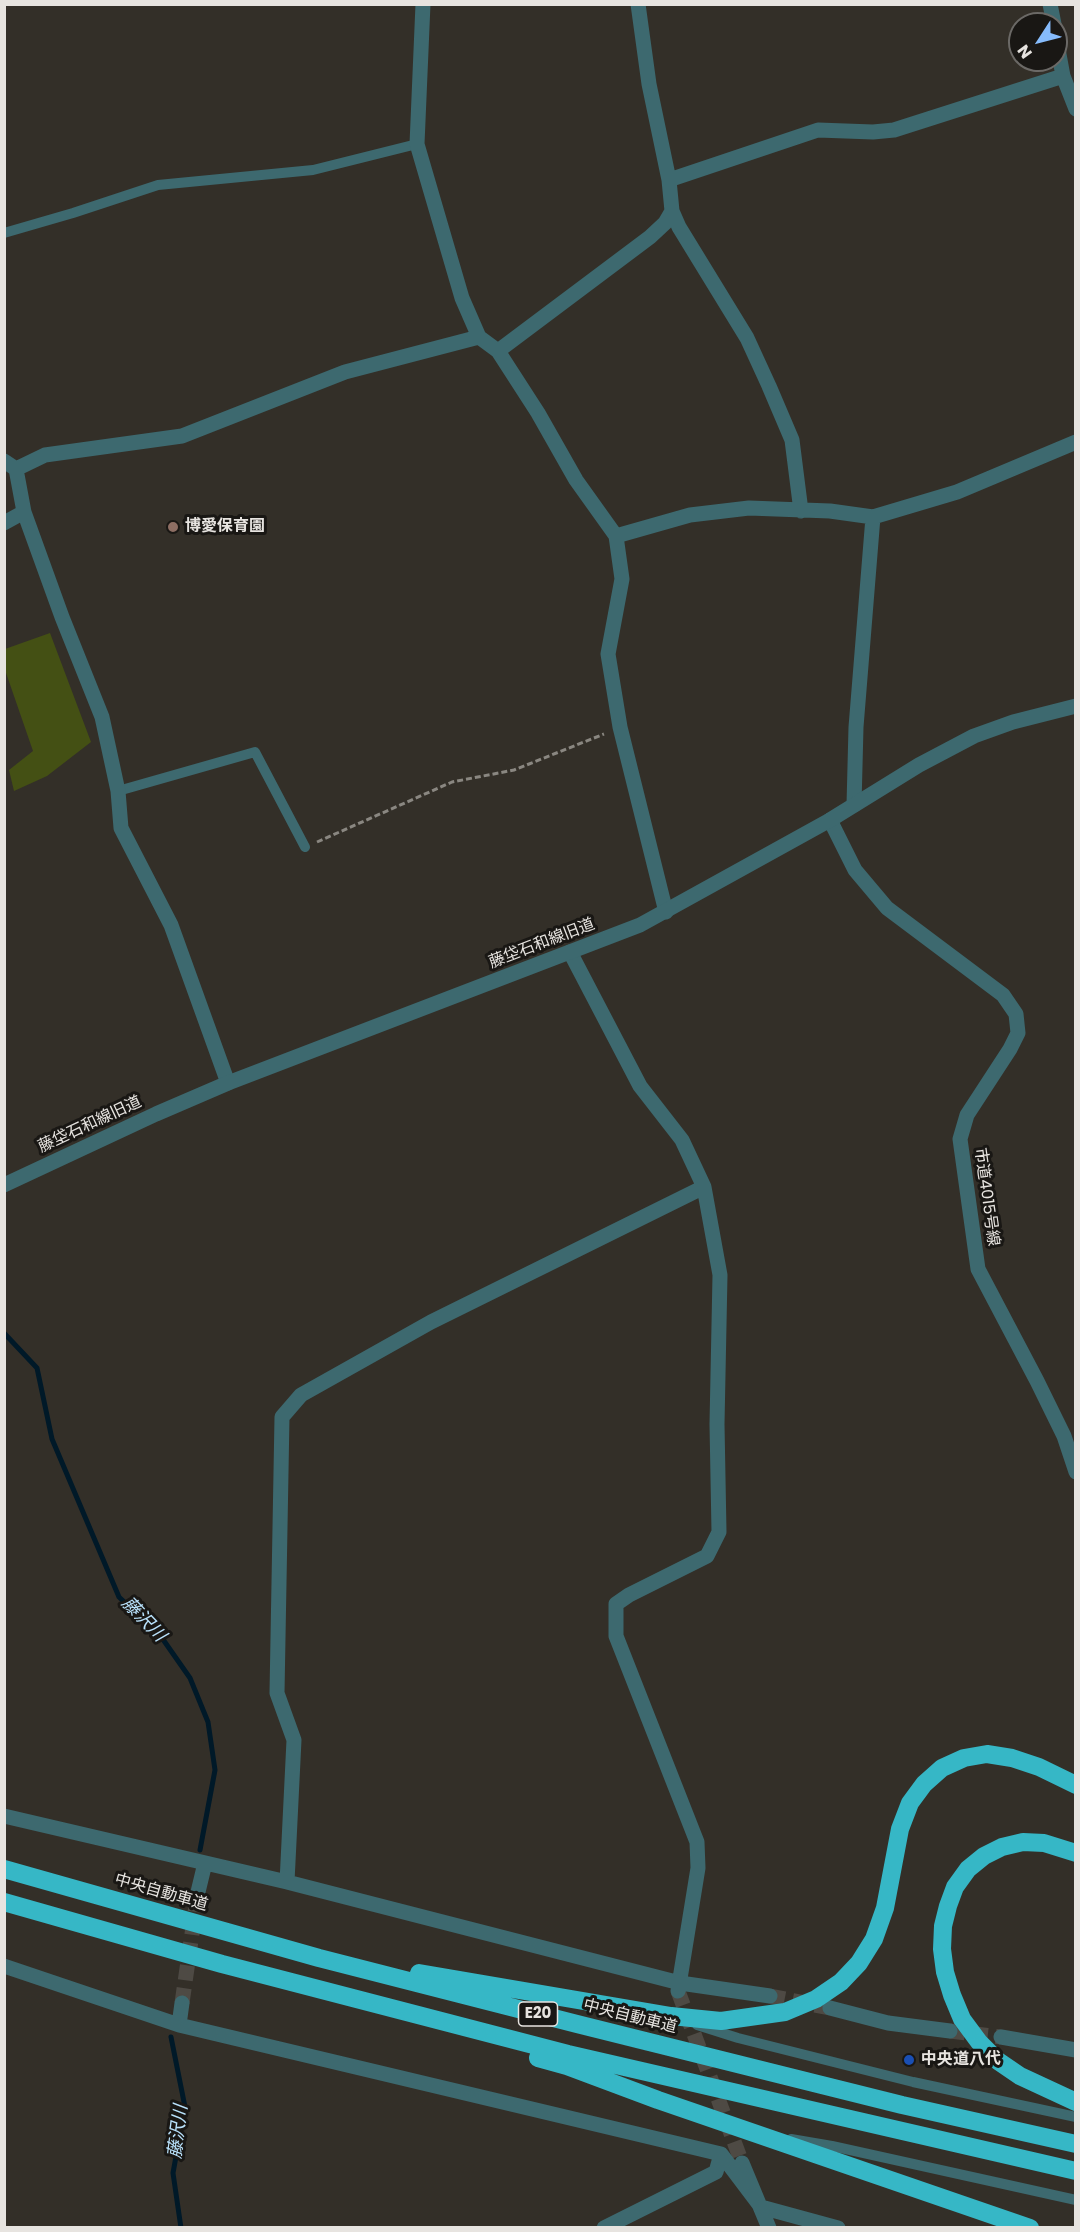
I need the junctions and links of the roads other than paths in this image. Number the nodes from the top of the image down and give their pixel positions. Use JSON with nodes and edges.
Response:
{"nodes":[{"id":1,"x":423,"y":4,"type":"edge"},
{"id":2,"x":638,"y":4,"type":"edge"},
{"id":3,"x":1062,"y":72,"type":"edge"},
{"id":4,"x":1063,"y":76,"type":"junction"},
{"id":5,"x":1076,"y":108,"type":"edge"},
{"id":6,"x":417,"y":144,"type":"junction"},
{"id":7,"x":669,"y":180,"type":"junction"},
{"id":8,"x":672,"y":211,"type":"junction"},
{"id":9,"x":4,"y":233,"type":"edge"},
{"id":10,"x":479,"y":337,"type":"junction"},
{"id":11,"x":498,"y":351,"type":"junction"},
{"id":12,"x":1076,"y":442,"type":"edge"},
{"id":13,"x":10,"y":465,"type":"edge"},
{"id":14,"x":801,"y":511,"type":"junction"},
{"id":15,"x":24,"y":512,"type":"junction"},
{"id":16,"x":873,"y":517,"type":"junction"},
{"id":17,"x":4,"y":523,"type":"edge"},
{"id":18,"x":616,"y":536,"type":"junction"},
{"id":19,"x":1076,"y":706,"type":"edge"},
{"id":20,"x":118,"y":791,"type":"junction"},
{"id":21,"x":854,"y":805,"type":"junction"},
{"id":22,"x":830,"y":820,"type":"junction"},
{"id":23,"x":305,"y":847,"type":"road end"},
{"id":24,"x":666,"y":912,"type":"junction"},
{"id":25,"x":570,"y":952,"type":"junction"},
{"id":26,"x":228,"y":1083,"type":"junction"},
{"id":27,"x":4,"y":1185,"type":"edge"},
{"id":28,"x":704,"y":1187,"type":"junction"},
{"id":29,"x":1076,"y":1472,"type":"edge"},
{"id":30,"x":1076,"y":1785,"type":"edge"},
{"id":31,"x":4,"y":1816,"type":"edge"},
{"id":32,"x":1073,"y":1850,"type":"edge"},
{"id":33,"x":204,"y":1863,"type":"junction"},
{"id":34,"x":4,"y":1869,"type":"edge"},
{"id":35,"x":287,"y":1882,"type":"junction"},
{"id":36,"x":198,"y":1892,"type":"tunnel mouth"},
{"id":37,"x":4,"y":1902,"type":"edge"},
{"id":38,"x":319,"y":1958,"type":"junction"},
{"id":39,"x":222,"y":1964,"type":"junction"},
{"id":40,"x":4,"y":1966,"type":"edge"},
{"id":41,"x":679,"y":1987,"type":"junction"},
{"id":42,"x":770,"y":1996,"type":"tunnel mouth"},
{"id":43,"x":182,"y":2003,"type":"tunnel mouth"},
{"id":44,"x":830,"y":2008,"type":"tunnel mouth"},
{"id":45,"x":671,"y":2016,"type":"junction"},
{"id":46,"x":179,"y":2025,"type":"junction"},
{"id":47,"x":950,"y":2031,"type":"tunnel mouth"},
{"id":48,"x":1001,"y":2037,"type":"tunnel mouth"},
{"id":49,"x":1076,"y":2050,"type":"edge"},
{"id":50,"x":1076,"y":2102,"type":"edge"},
{"id":51,"x":1076,"y":2117,"type":"edge"},
{"id":52,"x":754,"y":2133,"type":"junction"},
{"id":53,"x":1076,"y":2144,"type":"edge"},
{"id":54,"x":721,"y":2154,"type":"junction"},
{"id":55,"x":742,"y":2163,"type":"tunnel mouth"},
{"id":56,"x":1076,"y":2171,"type":"edge"},
{"id":57,"x":1076,"y":2200,"type":"edge"},
{"id":58,"x":761,"y":2207,"type":"junction"},
{"id":59,"x":607,"y":2226,"type":"edge"},
{"id":60,"x":769,"y":2228,"type":"edge"},
{"id":61,"x":838,"y":2228,"type":"edge"},
{"id":62,"x":1030,"y":2228,"type":"edge"}],
"edges":[{"from":1,"to":6,"type":"street"},
{"from":2,"to":7,"type":"street"},
{"from":3,"to":4,"type":"street"},
{"from":4,"to":5,"type":"street"},
{"from":4,"to":7,"type":"street"},
{"from":6,"to":9,"type":"lane"},
{"from":6,"to":10,"type":"street"},
{"from":7,"to":8,"type":"street"},
{"from":8,"to":11,"type":"street"},
{"from":8,"to":14,"type":"street"},
{"from":10,"to":11,"type":"street"},
{"from":10,"to":13,"type":"street"},
{"from":11,"to":18,"type":"street"},
{"from":12,"to":16,"type":"street"},
{"from":13,"to":15,"type":"street"},
{"from":14,"to":16,"type":"street"},
{"from":14,"to":18,"type":"street"},
{"from":15,"to":17,"type":"street"},
{"from":15,"to":20,"type":"street"},
{"from":16,"to":21,"type":"street"},
{"from":18,"to":24,"type":"street"},
{"from":19,"to":21,"type":"street","name":"藤垈石和線旧道"},
{"from":20,"to":23,"type":"lane"},
{"from":20,"to":26,"type":"street"},
{"from":21,"to":22,"type":"street","name":"藤垈石和線旧道"},
{"from":22,"to":24,"type":"street","name":"藤垈石和線旧道"},
{"from":22,"to":29,"type":"street","name":"市道4015号線"},
{"from":24,"to":25,"type":"street","name":"藤垈石和線旧道"},
{"from":25,"to":26,"type":"street","name":"藤垈石和線旧道"},
{"from":25,"to":28,"type":"street"},
{"from":26,"to":27,"type":"street","name":"藤垈石和線旧道"},
{"from":28,"to":35,"type":"street"},
{"from":28,"to":41,"type":"street"},
{"from":30,"to":45,"type":"highway"},
{"from":31,"to":33,"type":"street"},
{"from":32,"to":50,"type":"highway"},
{"from":33,"to":35,"type":"street"},
{"from":33,"to":36,"type":"street"},
{"from":34,"to":38,"type":"highway","name":"中央自動車道","number":"E20"},
{"from":35,"to":41,"type":"street"},
{"from":37,"to":39,"type":"highway","number":"E20"},
{"from":38,"to":45,"type":"highway"},
{"from":38,"to":53,"type":"highway","name":"中央自動車道","number":"E20"},
{"from":39,"to":52,"type":"highway"},
{"from":39,"to":56,"type":"highway","number":"E20"},
{"from":40,"to":46,"type":"street"},
{"from":41,"to":42,"type":"street"},
{"from":43,"to":46,"type":"street"},
{"from":44,"to":47,"type":"street"},
{"from":45,"to":51,"type":"lane"},
{"from":46,"to":54,"type":"street"},
{"from":48,"to":49,"type":"street"},
{"from":52,"to":57,"type":"lane"},
{"from":52,"to":62,"type":"highway"},
{"from":54,"to":58,"type":"street"},
{"from":54,"to":59,"type":"street"},
{"from":55,"to":58,"type":"street"},
{"from":58,"to":60,"type":"street"},
{"from":58,"to":61,"type":"street"}]}
